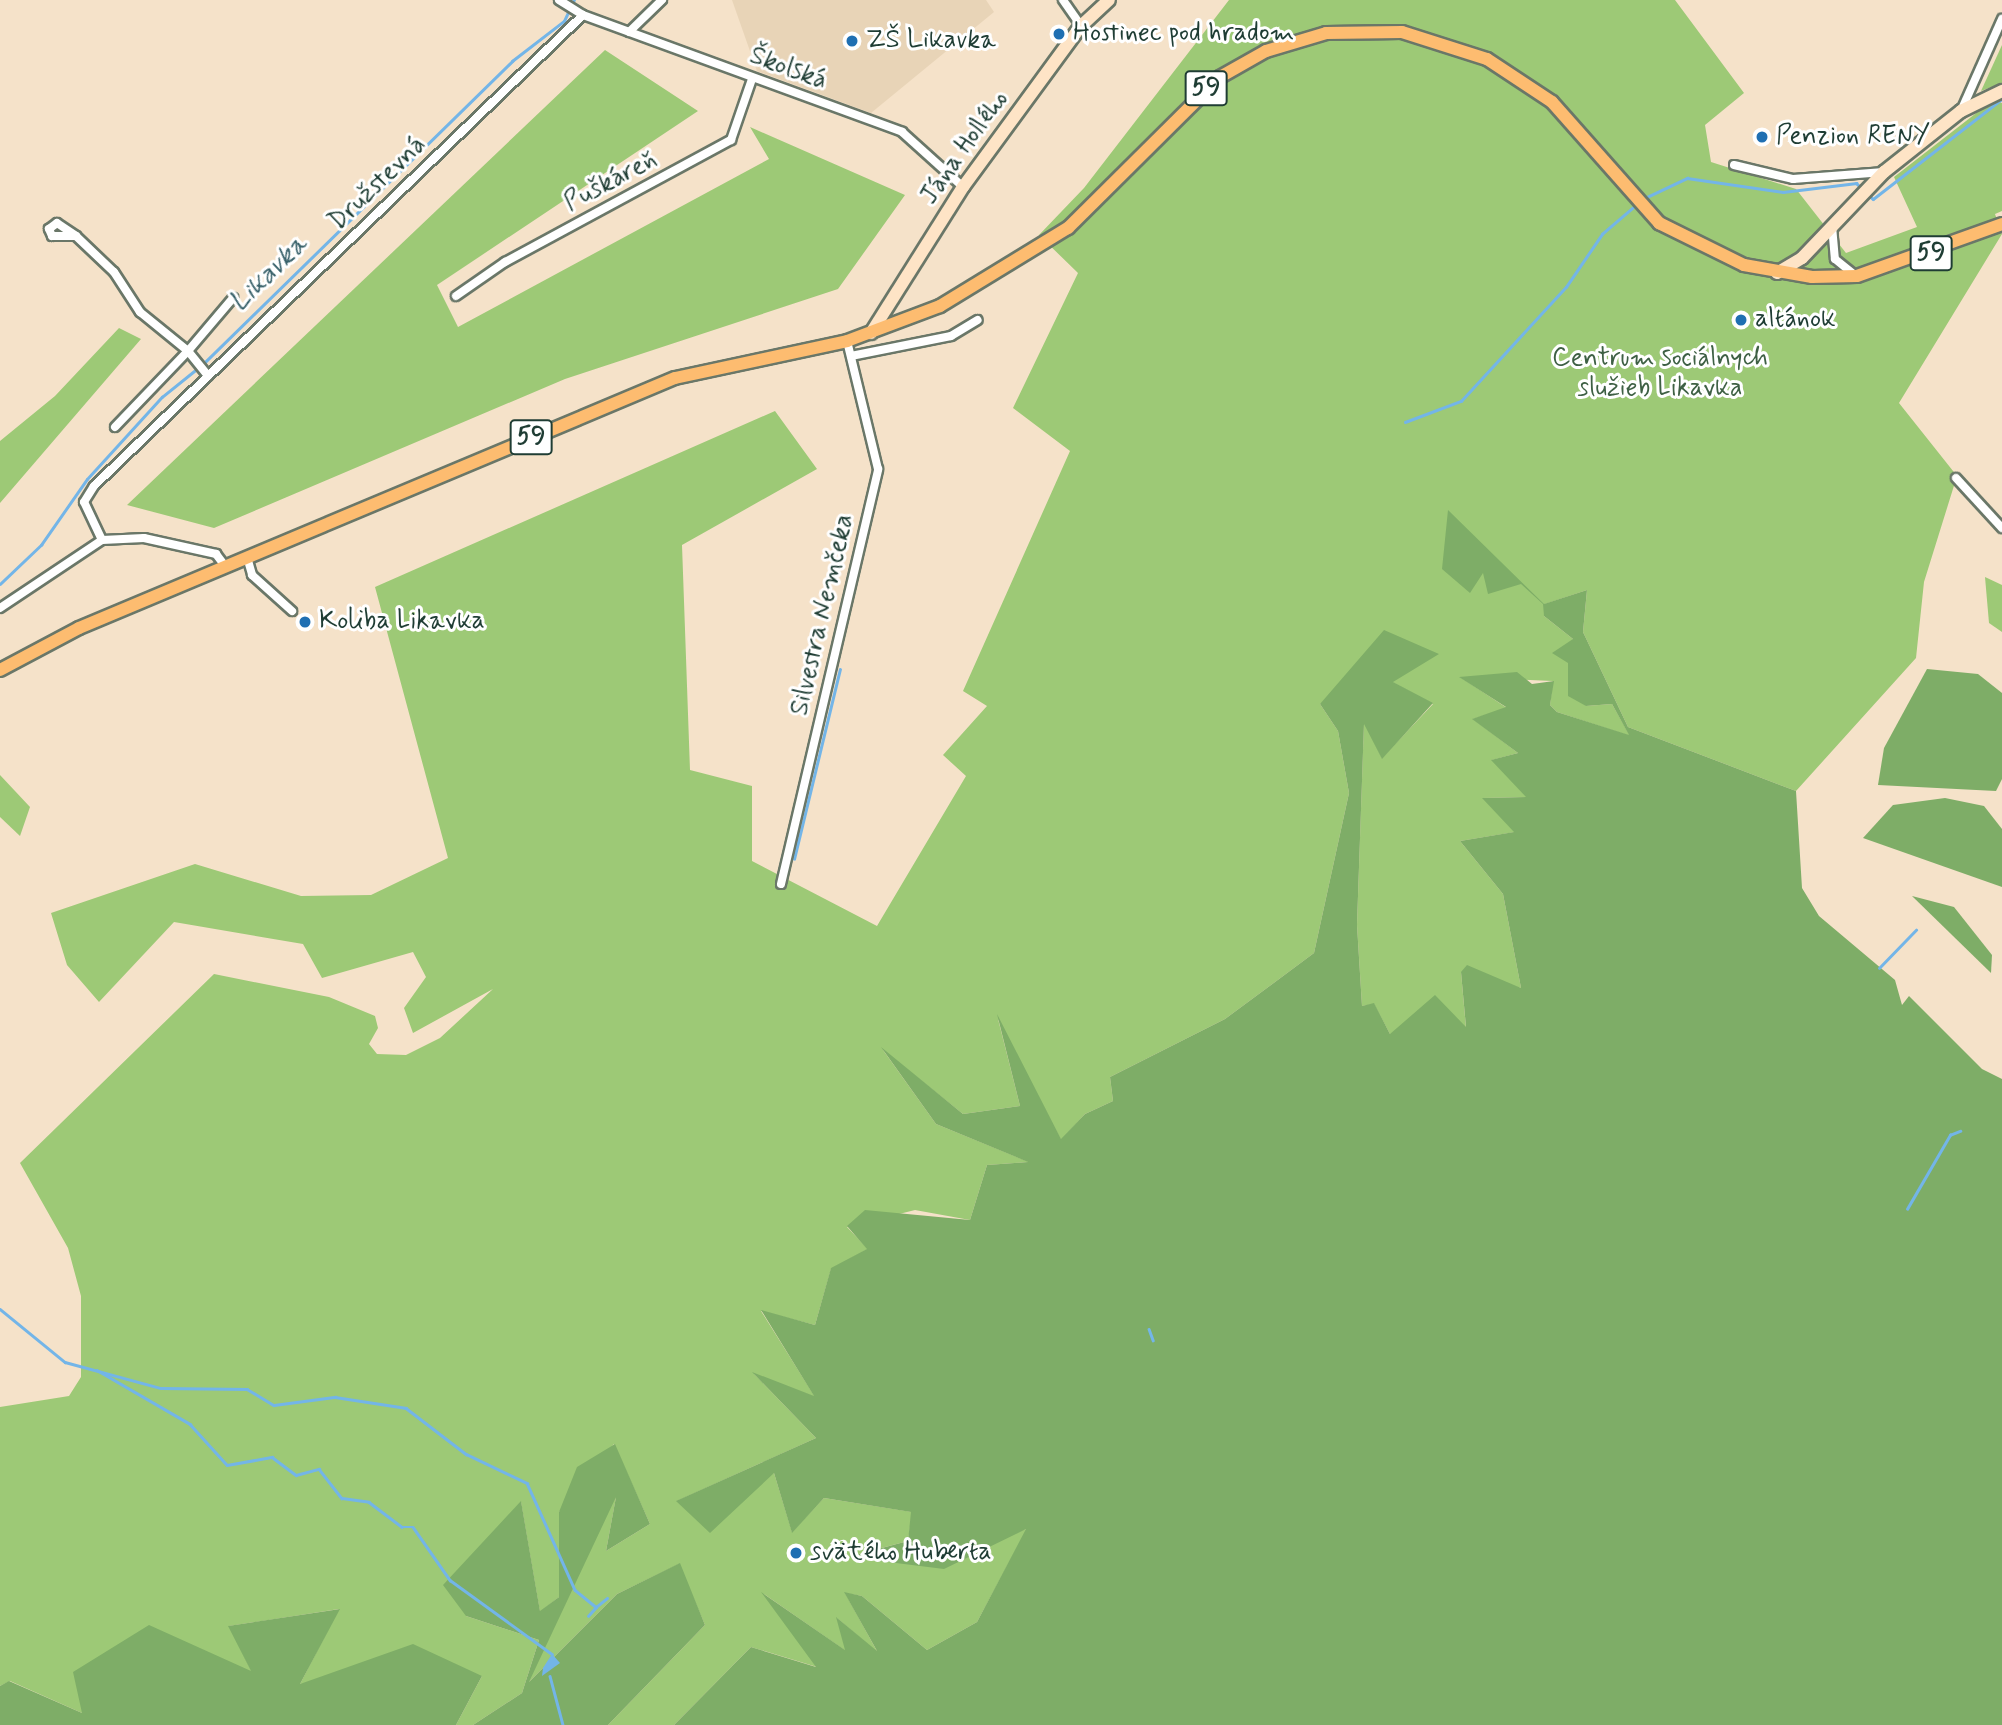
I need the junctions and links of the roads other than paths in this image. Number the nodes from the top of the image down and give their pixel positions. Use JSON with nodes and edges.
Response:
{"nodes":[{"id":1,"x":559,"y":0,"type":"edge"},
{"id":2,"x":662,"y":0,"type":"edge"},
{"id":3,"x":1063,"y":0,"type":"edge"},
{"id":4,"x":1109,"y":0,"type":"edge"},
{"id":5,"x":583,"y":15,"type":"junction"},
{"id":6,"x":2002,"y":19,"type":"edge"},
{"id":7,"x":1081,"y":26,"type":"junction"},
{"id":8,"x":629,"y":32,"type":"junction"},
{"id":9,"x":752,"y":79,"type":"junction"},
{"id":10,"x":2002,"y":91,"type":"edge"},
{"id":11,"x":1961,"y":111,"type":"junction"},
{"id":12,"x":1734,"y":165,"type":"dead end"},
{"id":13,"x":1884,"y":172,"type":"junction"},
{"id":14,"x":963,"y":187,"type":"junction"},
{"id":15,"x":2002,"y":223,"type":"edge"},
{"id":16,"x":1832,"y":226,"type":"junction"},
{"id":17,"x":76,"y":236,"type":"dead end"},
{"id":18,"x":1777,"y":274,"type":"junction"},
{"id":19,"x":1857,"y":275,"type":"junction"},
{"id":20,"x":456,"y":296,"type":"dead end"},
{"id":21,"x":233,"y":298,"type":"dead end"},
{"id":22,"x":978,"y":320,"type":"dead end"},
{"id":23,"x":871,"y":333,"type":"junction"},
{"id":24,"x":847,"y":341,"type":"junction"},
{"id":25,"x":188,"y":351,"type":"junction"},
{"id":26,"x":851,"y":356,"type":"junction"},
{"id":27,"x":208,"y":376,"type":"junction"},
{"id":28,"x":116,"y":428,"type":"dead end"},
{"id":29,"x":1956,"y":478,"type":"dead end"},
{"id":30,"x":2002,"y":528,"type":"edge"},
{"id":31,"x":102,"y":540,"type":"junction"},
{"id":32,"x":247,"y":557,"type":"junction"},
{"id":33,"x":225,"y":566,"type":"junction"},
{"id":34,"x":0,"y":608,"type":"edge"},
{"id":35,"x":292,"y":611,"type":"dead end"},
{"id":36,"x":0,"y":670,"type":"edge"},
{"id":37,"x":781,"y":884,"type":"dead end"}],
"edges":[{"from":1,"to":5,"type":"street","name":"Školská"},
{"from":2,"to":8,"type":"street"},
{"from":3,"to":7,"type":"street"},
{"from":4,"to":7,"type":"street","name":"Jána Hollého"},
{"from":5,"to":8,"type":"street","name":"Školská"},
{"from":5,"to":27,"type":"street","name":"Družstevná"},
{"from":6,"to":11,"type":"street"},
{"from":7,"to":14,"type":"street","name":"Jána Hollého"},
{"from":8,"to":9,"type":"street","name":"Školská"},
{"from":9,"to":14,"type":"street","name":"Školská"},
{"from":9,"to":20,"type":"street","name":"Puškáreň"},
{"from":10,"to":11,"type":"street"},
{"from":11,"to":13,"type":"street"},
{"from":12,"to":13,"type":"street"},
{"from":13,"to":16,"type":"street"},
{"from":14,"to":23,"type":"street","name":"Jána Hollého"},
{"from":15,"to":19,"type":"main road","number":"59"},
{"from":16,"to":18,"type":"street"},
{"from":16,"to":19,"type":"street"},
{"from":17,"to":25,"type":"street"},
{"from":18,"to":19,"type":"main road","number":"59"},
{"from":18,"to":23,"type":"main road","number":"59"},
{"from":21,"to":25,"type":"street"},
{"from":22,"to":26,"type":"street"},
{"from":23,"to":24,"type":"main road","number":"59"},
{"from":24,"to":26,"type":"street","name":"Silvestra Nemčeka"},
{"from":24,"to":32,"type":"main road","number":"59"},
{"from":25,"to":27,"type":"street"},
{"from":25,"to":28,"type":"street"},
{"from":26,"to":37,"type":"street","name":"Silvestra Nemčeka"},
{"from":27,"to":31,"type":"street","name":"Družstevná"},
{"from":29,"to":30,"type":"street"},
{"from":31,"to":33,"type":"street"},
{"from":31,"to":34,"type":"street"},
{"from":32,"to":33,"type":"main road","number":"59"},
{"from":32,"to":35,"type":"street"},
{"from":33,"to":36,"type":"main road","number":"59"}]}
